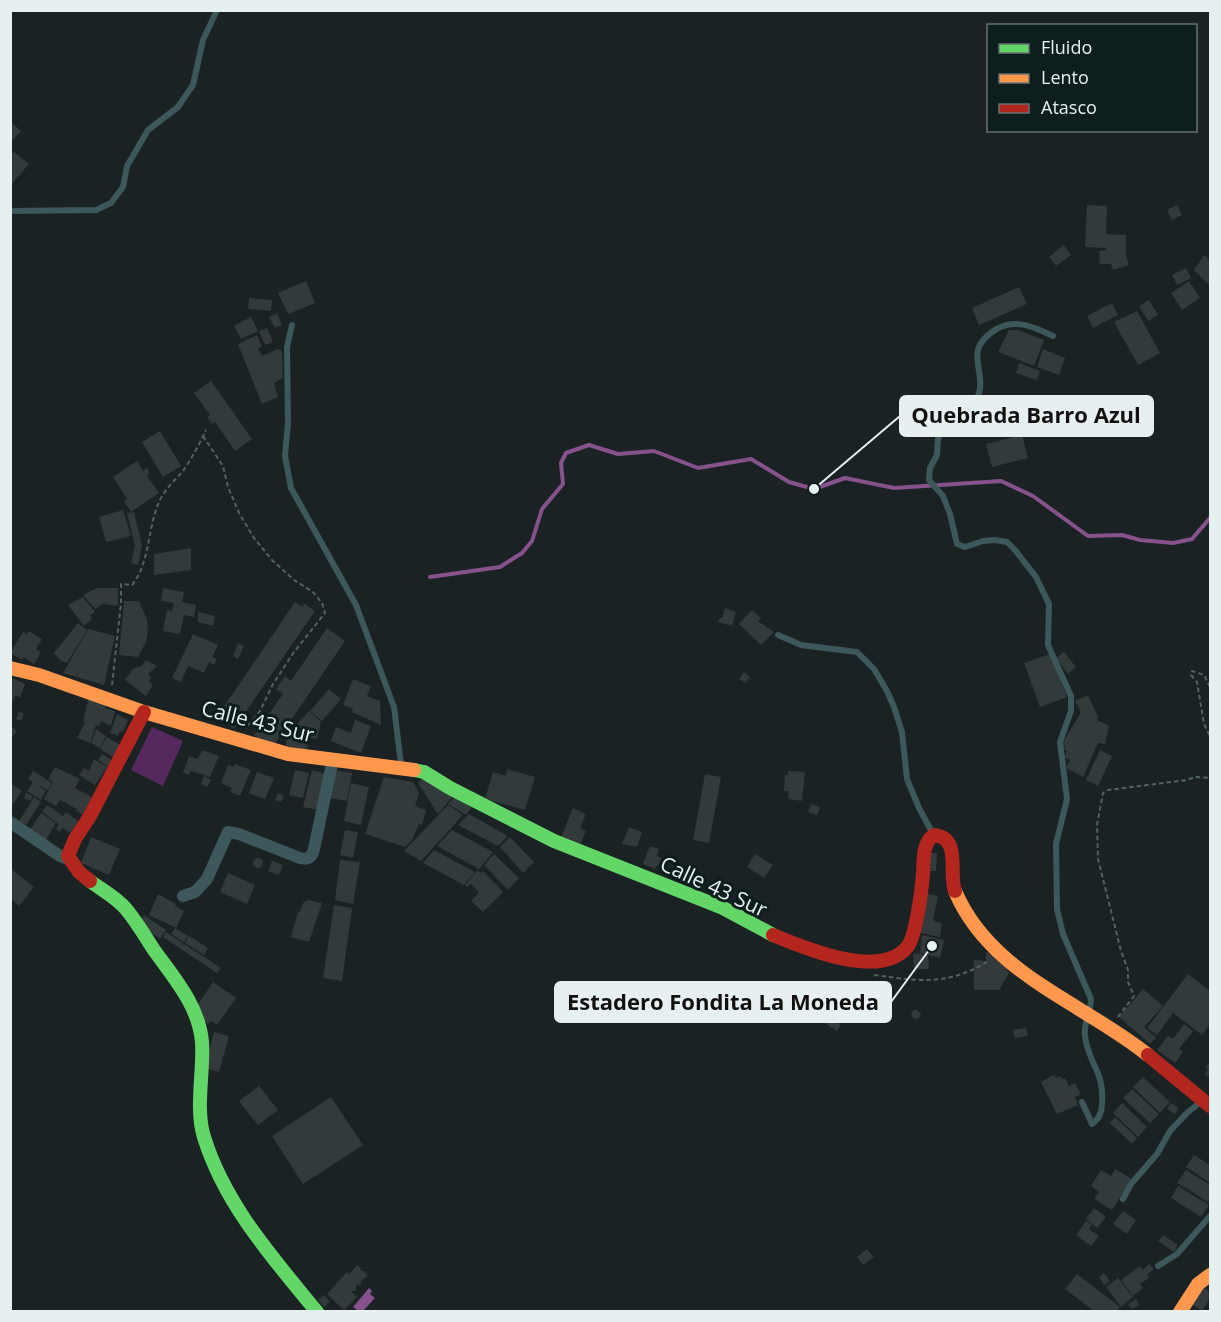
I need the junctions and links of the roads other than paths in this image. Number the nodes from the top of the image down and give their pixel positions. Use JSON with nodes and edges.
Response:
{"nodes":[{"id":1,"x":217,"y":10,"type":"edge"},
{"id":2,"x":10,"y":211,"type":"edge"},
{"id":3,"x":292,"y":325,"type":"dead end"},
{"id":4,"x":1053,"y":336,"type":"dead end"},
{"id":5,"x":778,"y":635,"type":"dead end"},
{"id":6,"x":10,"y":668,"type":"edge"},
{"id":7,"x":144,"y":712,"type":"junction"},
{"id":8,"x":333,"y":759,"type":"junction"},
{"id":9,"x":401,"y":767,"type":"junction"},
{"id":10,"x":10,"y":822,"type":"edge"},
{"id":11,"x":934,"y":835,"type":"junction"},
{"id":12,"x":68,"y":856,"type":"junction"},
{"id":13,"x":183,"y":896,"type":"dead end"},
{"id":14,"x":1088,"y":1015,"type":"junction"},
{"id":15,"x":1082,"y":1102,"type":"dead end"},
{"id":16,"x":1207,"y":1103,"type":"edge"},
{"id":17,"x":1123,"y":1199,"type":"dead end"},
{"id":18,"x":1210,"y":1216,"type":"edge"},
{"id":19,"x":1158,"y":1266,"type":"dead end"},
{"id":20,"x":1210,"y":1275,"type":"edge"},
{"id":21,"x":317,"y":1311,"type":"edge"},
{"id":22,"x":1180,"y":1311,"type":"edge"}],
"edges":[{"from":1,"to":2,"type":"lane"},
{"from":3,"to":9,"type":"lane"},
{"from":4,"to":14,"type":"lane"},
{"from":5,"to":11,"type":"lane"},
{"from":6,"to":7,"type":"street","name":"Calle 43 Sur"},
{"from":7,"to":8,"type":"street","name":"Calle 43 Sur"},
{"from":7,"to":12,"type":"street"},
{"from":8,"to":9,"type":"street","name":"Calle 43 Sur"},
{"from":8,"to":13,"type":"street"},
{"from":9,"to":11,"type":"street","name":"Calle 43 Sur"},
{"from":10,"to":12,"type":"street"},
{"from":11,"to":14,"type":"street"},
{"from":12,"to":21,"type":"street"},
{"from":14,"to":15,"type":"lane"},
{"from":14,"to":16,"type":"street"},
{"from":16,"to":17,"type":"lane"},
{"from":18,"to":19,"type":"lane"},
{"from":20,"to":22,"type":"street"}]}
